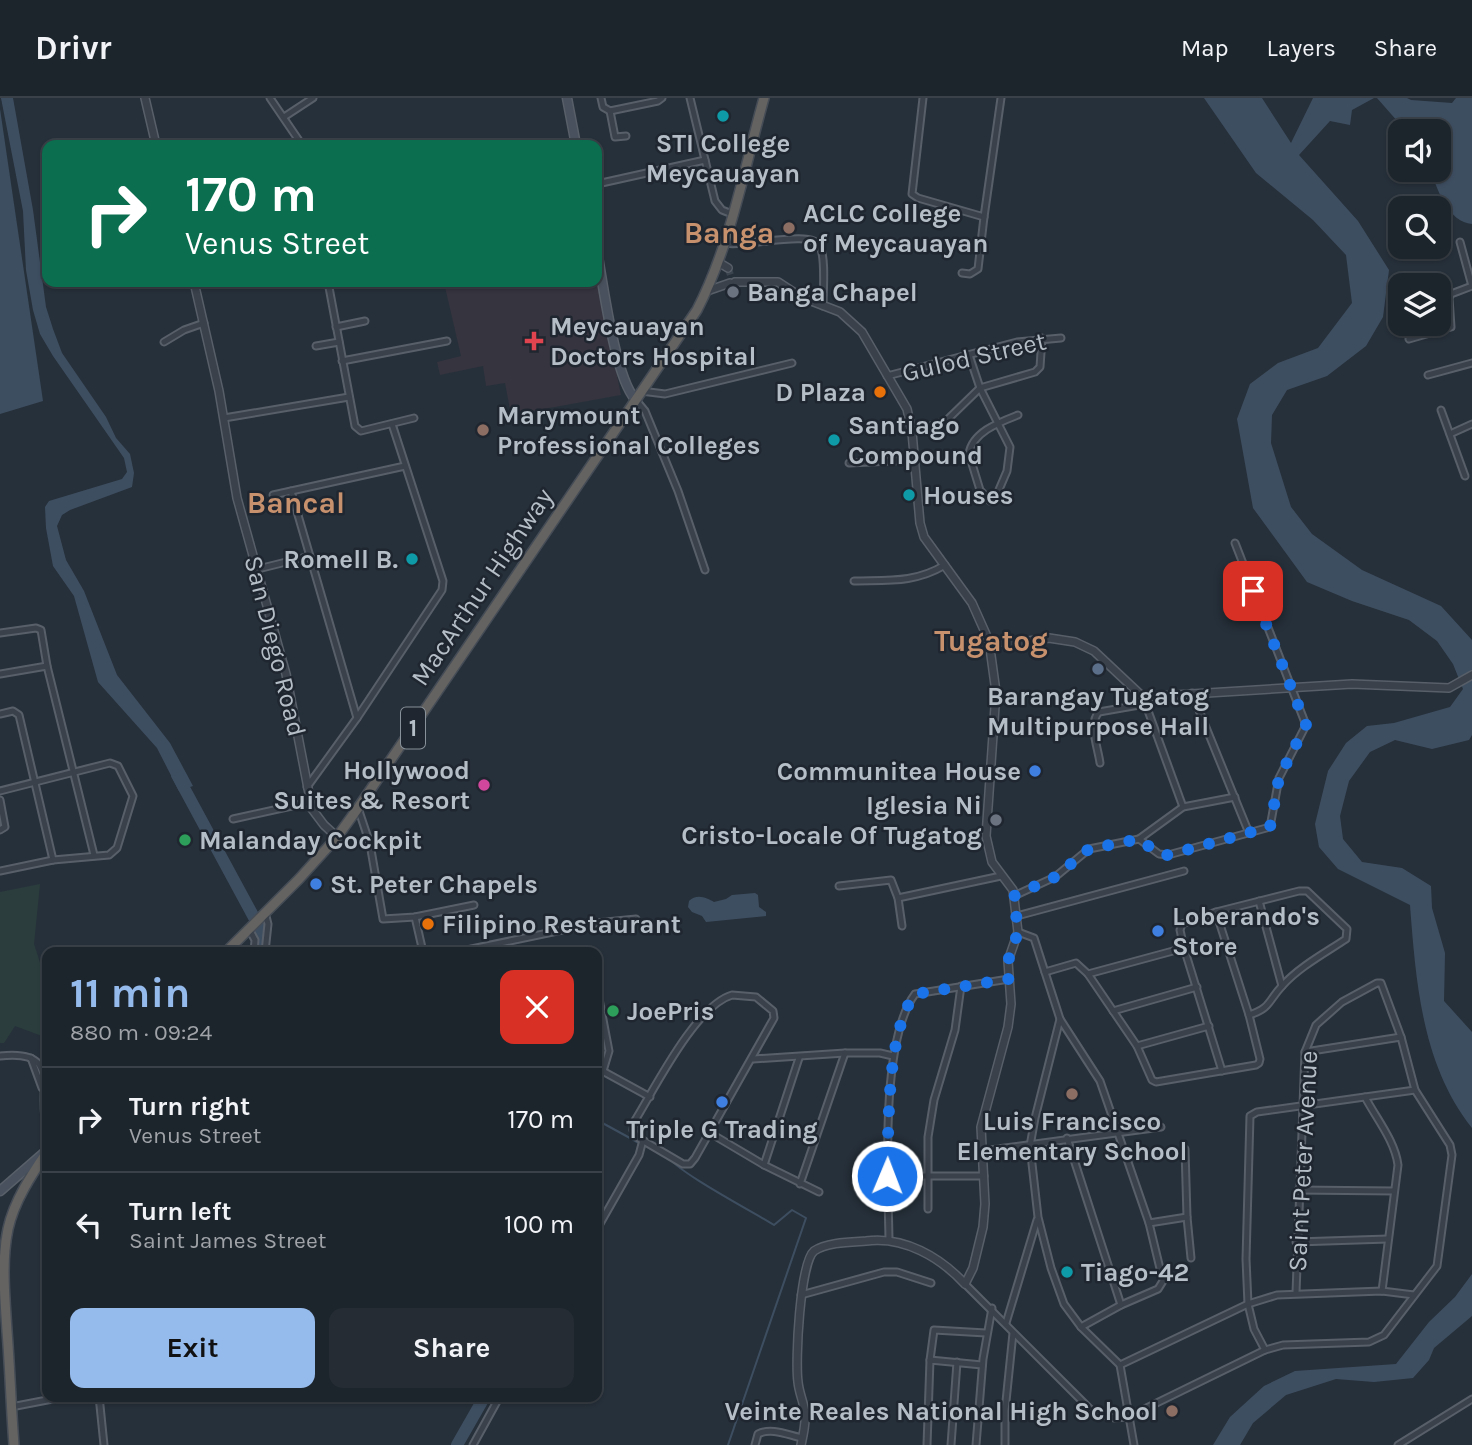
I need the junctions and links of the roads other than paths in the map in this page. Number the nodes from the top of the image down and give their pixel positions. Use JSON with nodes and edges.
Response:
{"nodes":[{"id":1,"x":145,"y":98,"type":"edge"},
{"id":2,"x":270,"y":98,"type":"edge"},
{"id":3,"x":313,"y":98,"type":"edge"},
{"id":4,"x":567,"y":98,"type":"edge"},
{"id":5,"x":601,"y":98,"type":"edge"},
{"id":6,"x":662,"y":98,"type":"edge"},
{"id":7,"x":690,"y":98,"type":"edge"},
{"id":8,"x":764,"y":98,"type":"edge"},
{"id":9,"x":923,"y":98,"type":"edge"},
{"id":10,"x":1001,"y":98,"type":"edge"},
{"id":11,"x":610,"y":111,"type":"junction"},
{"id":12,"x":284,"y":117,"type":"junction"},
{"id":13,"x":626,"y":136,"type":"dead end"},
{"id":14,"x":155,"y":140,"type":"edge"},
{"id":15,"x":299,"y":140,"type":"edge"},
{"id":16,"x":575,"y":140,"type":"edge"},
{"id":17,"x":705,"y":160,"type":"junction"},
{"id":18,"x":602,"y":183,"type":"edge"},
{"id":19,"x":732,"y":214,"type":"junction"},
{"id":20,"x":984,"y":217,"type":"junction"},
{"id":21,"x":724,"y":243,"type":"junction"},
{"id":22,"x":1460,"y":243,"type":"dead end"},
{"id":23,"x":718,"y":262,"type":"junction"},
{"id":24,"x":728,"y":268,"type":"tunnel mouth"},
{"id":25,"x":962,"y":273,"type":"dead end"},
{"id":26,"x":602,"y":277,"type":"edge"},
{"id":27,"x":1472,"y":286,"type":"edge"},
{"id":28,"x":195,"y":287,"type":"edge"},
{"id":29,"x":329,"y":287,"type":"edge"},
{"id":30,"x":707,"y":291,"type":"junction"},
{"id":31,"x":824,"y":306,"type":"junction"},
{"id":32,"x":365,"y":321,"type":"dead end"},
{"id":33,"x":204,"y":323,"type":"junction"},
{"id":34,"x":336,"y":327,"type":"junction"},
{"id":35,"x":1042,"y":338,"type":"junction"},
{"id":36,"x":1061,"y":338,"type":"dead end"},
{"id":37,"x":1409,"y":339,"type":"dead end"},
{"id":38,"x":447,"y":341,"type":"dead end"},
{"id":39,"x":164,"y":342,"type":"dead end"},
{"id":40,"x":339,"y":342,"type":"junction"},
{"id":41,"x":316,"y":346,"type":"dead end"},
{"id":42,"x":969,"y":355,"type":"junction"},
{"id":43,"x":342,"y":361,"type":"junction"},
{"id":44,"x":792,"y":363,"type":"dead end"},
{"id":45,"x":1472,"y":363,"type":"edge"},
{"id":46,"x":1428,"y":375,"type":"dead end"},
{"id":47,"x":887,"y":376,"type":"junction"},
{"id":48,"x":980,"y":388,"type":"junction"},
{"id":49,"x":638,"y":395,"type":"junction"},
{"id":50,"x":349,"y":397,"type":"junction"},
{"id":51,"x":1441,"y":410,"type":"dead end"},
{"id":52,"x":1018,"y":415,"type":"dead end"},
{"id":53,"x":224,"y":418,"type":"junction"},
{"id":54,"x":414,"y":418,"type":"dead end"},
{"id":55,"x":999,"y":422,"type":"junction"},
{"id":56,"x":392,"y":424,"type":"junction"},
{"id":57,"x":1472,"y":424,"type":"edge"},
{"id":58,"x":912,"y":432,"type":"junction"},
{"id":59,"x":1450,"y":434,"type":"junction"},
{"id":60,"x":914,"y":460,"type":"junction"},
{"id":61,"x":849,"y":463,"type":"dead end"},
{"id":62,"x":405,"y":466,"type":"junction"},
{"id":63,"x":1465,"y":476,"type":"dead end"},
{"id":64,"x":291,"y":491,"type":"junction"},
{"id":65,"x":273,"y":495,"type":"dead end"},
{"id":66,"x":1236,"y":543,"type":"dead end"},
{"id":67,"x":310,"y":556,"type":"junction"},
{"id":68,"x":945,"y":565,"type":"junction"},
{"id":69,"x":258,"y":569,"type":"junction"},
{"id":70,"x":705,"y":570,"type":"dead end"},
{"id":71,"x":854,"y":581,"type":"dead end"},
{"id":72,"x":0,"y":633,"type":"edge"},
{"id":73,"x":989,"y":641,"type":"junction"},
{"id":74,"x":47,"y":666,"type":"junction"},
{"id":75,"x":0,"y":674,"type":"edge"},
{"id":76,"x":1472,"y":674,"type":"edge"},
{"id":77,"x":1289,"y":687,"type":"junction"},
{"id":78,"x":1192,"y":693,"type":"junction"},
{"id":79,"x":1144,"y":700,"type":"junction"},
{"id":80,"x":0,"y":713,"type":"edge"},
{"id":81,"x":357,"y":718,"type":"junction"},
{"id":82,"x":1100,"y":763,"type":"dead end"},
{"id":83,"x":74,"y":772,"type":"junction"},
{"id":84,"x":35,"y":782,"type":"junction"},
{"id":85,"x":307,"y":787,"type":"junction"},
{"id":86,"x":0,"y":791,"type":"edge"},
{"id":87,"x":1235,"y":797,"type":"junction"},
{"id":88,"x":0,"y":800,"type":"edge"},
{"id":89,"x":310,"y":802,"type":"junction"},
{"id":90,"x":1184,"y":807,"type":"junction"},
{"id":91,"x":358,"y":808,"type":"junction"},
{"id":92,"x":233,"y":819,"type":"dead end"},
{"id":93,"x":0,"y":830,"type":"edge"},
{"id":94,"x":1249,"y":833,"type":"junction"},
{"id":95,"x":337,"y":837,"type":"junction"},
{"id":96,"x":1139,"y":839,"type":"junction"},
{"id":97,"x":94,"y":855,"type":"junction"},
{"id":98,"x":53,"y":860,"type":"junction"},
{"id":99,"x":0,"y":871,"type":"edge"},
{"id":100,"x":1184,"y":871,"type":"dead end"},
{"id":101,"x":1001,"y":876,"type":"junction"},
{"id":102,"x":839,"y":887,"type":"dead end"},
{"id":103,"x":1014,"y":896,"type":"junction"},
{"id":104,"x":898,"y":898,"type":"junction"},
{"id":105,"x":1259,"y":901,"type":"junction"},
{"id":106,"x":474,"y":905,"type":"dead end"},
{"id":107,"x":1216,"y":912,"type":"junction"},
{"id":108,"x":263,"y":915,"type":"junction"},
{"id":109,"x":1017,"y":915,"type":"junction"},
{"id":110,"x":415,"y":917,"type":"junction"},
{"id":111,"x":636,"y":919,"type":"dead end"},
{"id":112,"x":902,"y":926,"type":"dead end"},
{"id":113,"x":250,"y":927,"type":"junction"},
{"id":114,"x":1018,"y":932,"type":"junction"},
{"id":115,"x":232,"y":947,"type":"edge"},
{"id":116,"x":255,"y":947,"type":"edge"},
{"id":117,"x":266,"y":947,"type":"edge"},
{"id":118,"x":422,"y":947,"type":"edge"},
{"id":119,"x":481,"y":947,"type":"edge"},
{"id":120,"x":1184,"y":948,"type":"junction"},
{"id":121,"x":1045,"y":972,"type":"junction"},
{"id":122,"x":1088,"y":974,"type":"junction"},
{"id":123,"x":1009,"y":979,"type":"junction"},
{"id":124,"x":961,"y":985,"type":"junction"},
{"id":125,"x":1282,"y":986,"type":"junction"},
{"id":126,"x":1197,"y":987,"type":"junction"},
{"id":127,"x":1113,"y":1012,"type":"junction"},
{"id":128,"x":1249,"y":1015,"type":"junction"},
{"id":129,"x":602,"y":1017,"type":"edge"},
{"id":130,"x":1060,"y":1019,"type":"junction"},
{"id":131,"x":1209,"y":1026,"type":"junction"},
{"id":132,"x":1401,"y":1037,"type":"junction"},
{"id":133,"x":1137,"y":1046,"type":"junction"},
{"id":134,"x":1305,"y":1052,"type":"junction"},
{"id":135,"x":845,"y":1053,"type":"junction"},
{"id":136,"x":0,"y":1056,"type":"edge"},
{"id":137,"x":893,"y":1056,"type":"junction"},
{"id":138,"x":799,"y":1058,"type":"junction"},
{"id":139,"x":753,"y":1059,"type":"junction"},
{"id":140,"x":602,"y":1065,"type":"edge"},
{"id":141,"x":1222,"y":1070,"type":"junction"},
{"id":142,"x":602,"y":1071,"type":"edge"},
{"id":143,"x":42,"y":1088,"type":"edge"},
{"id":144,"x":1415,"y":1090,"type":"junction"},
{"id":145,"x":650,"y":1097,"type":"junction"},
{"id":146,"x":1365,"y":1097,"type":"junction"},
{"id":147,"x":1302,"y":1107,"type":"junction"},
{"id":148,"x":1161,"y":1127,"type":"dead end"},
{"id":149,"x":1119,"y":1131,"type":"junction"},
{"id":150,"x":709,"y":1133,"type":"junction"},
{"id":151,"x":1067,"y":1138,"type":"junction"},
{"id":152,"x":643,"y":1140,"type":"junction"},
{"id":153,"x":1030,"y":1146,"type":"junction"},
{"id":154,"x":1185,"y":1149,"type":"dead end"},
{"id":155,"x":982,"y":1151,"type":"junction"},
{"id":156,"x":42,"y":1155,"type":"edge"},
{"id":157,"x":42,"y":1159,"type":"edge"},
{"id":158,"x":764,"y":1165,"type":"junction"},
{"id":159,"x":927,"y":1175,"type":"junction"},
{"id":160,"x":887,"y":1176,"type":"junction"},
{"id":161,"x":984,"y":1176,"type":"junction"},
{"id":162,"x":10,"y":1182,"type":"junction"},
{"id":163,"x":27,"y":1184,"type":"junction"},
{"id":164,"x":800,"y":1184,"type":"junction"},
{"id":165,"x":1298,"y":1190,"type":"junction"},
{"id":166,"x":0,"y":1191,"type":"edge"},
{"id":167,"x":1394,"y":1191,"type":"junction"},
{"id":168,"x":819,"y":1192,"type":"dead end"},
{"id":169,"x":928,"y":1209,"type":"dead end"},
{"id":170,"x":1038,"y":1217,"type":"junction"},
{"id":171,"x":1187,"y":1217,"type":"junction"},
{"id":172,"x":602,"y":1220,"type":"edge"},
{"id":173,"x":1149,"y":1223,"type":"junction"},
{"id":174,"x":1388,"y":1238,"type":"junction"},
{"id":175,"x":889,"y":1239,"type":"junction"},
{"id":176,"x":1296,"y":1242,"type":"junction"},
{"id":177,"x":1191,"y":1258,"type":"dead end"},
{"id":178,"x":931,"y":1283,"type":"dead end"},
{"id":179,"x":965,"y":1284,"type":"junction"},
{"id":180,"x":1382,"y":1291,"type":"junction"},
{"id":181,"x":1296,"y":1293,"type":"junction"},
{"id":182,"x":802,"y":1295,"type":"junction"},
{"id":183,"x":1414,"y":1295,"type":"junction"},
{"id":184,"x":1248,"y":1304,"type":"junction"},
{"id":185,"x":1121,"y":1305,"type":"junction"},
{"id":186,"x":992,"y":1308,"type":"junction"},
{"id":187,"x":1006,"y":1324,"type":"junction"},
{"id":188,"x":1081,"y":1327,"type":"junction"},
{"id":189,"x":986,"y":1333,"type":"junction"},
{"id":190,"x":1013,"y":1334,"type":"junction"},
{"id":191,"x":1265,"y":1350,"type":"junction"},
{"id":192,"x":930,"y":1360,"type":"junction"},
{"id":193,"x":957,"y":1362,"type":"junction"},
{"id":194,"x":982,"y":1364,"type":"junction"},
{"id":195,"x":1120,"y":1366,"type":"junction"},
{"id":196,"x":1472,"y":1399,"type":"edge"},
{"id":197,"x":42,"y":1401,"type":"edge"},
{"id":198,"x":100,"y":1402,"type":"edge"},
{"id":199,"x":497,"y":1402,"type":"edge"},
{"id":200,"x":12,"y":1407,"type":"junction"},
{"id":201,"x":1128,"y":1417,"type":"junction"},
{"id":202,"x":802,"y":1442,"type":"edge"},
{"id":203,"x":14,"y":1445,"type":"edge"},
{"id":204,"x":104,"y":1445,"type":"edge"},
{"id":205,"x":473,"y":1445,"type":"edge"},
{"id":206,"x":755,"y":1445,"type":"edge"},
{"id":207,"x":927,"y":1445,"type":"edge"},
{"id":208,"x":951,"y":1445,"type":"edge"},
{"id":209,"x":976,"y":1445,"type":"edge"},
{"id":210,"x":1005,"y":1445,"type":"edge"},
{"id":211,"x":1134,"y":1445,"type":"edge"},
{"id":212,"x":1398,"y":1445,"type":"edge"}],
"edges":[{"from":1,"to":14,"type":"street"},
{"from":2,"to":12,"type":"street"},
{"from":3,"to":12,"type":"street"},
{"from":4,"to":16,"type":"main road"},
{"from":5,"to":11,"type":"street"},
{"from":6,"to":11,"type":"street"},
{"from":7,"to":17,"type":"street"},
{"from":8,"to":19,"type":"highway","name":"MacArthur Highway","number":"1"},
{"from":9,"to":20,"type":"street"},
{"from":10,"to":20,"type":"street"},
{"from":11,"to":13,"type":"street"},
{"from":12,"to":15,"type":"street"},
{"from":17,"to":18,"type":"street"},
{"from":17,"to":19,"type":"street"},
{"from":19,"to":21,"type":"highway","name":"MacArthur Highway","number":"1"},
{"from":20,"to":25,"type":"street"},
{"from":21,"to":23,"type":"highway","name":"MacArthur Highway","number":"1"},
{"from":21,"to":31,"type":"street"},
{"from":22,"to":27,"type":"street"},
{"from":23,"to":24,"type":"street"},
{"from":23,"to":30,"type":"highway","name":"MacArthur Highway","number":"1"},
{"from":26,"to":49,"type":"main road"},
{"from":27,"to":37,"type":"street"},
{"from":28,"to":33,"type":"street","name":"San Diego Road"},
{"from":29,"to":34,"type":"street"},
{"from":30,"to":31,"type":"street"},
{"from":30,"to":49,"type":"highway","name":"MacArthur Highway","number":"1"},
{"from":31,"to":47,"type":"street"},
{"from":32,"to":34,"type":"street"},
{"from":33,"to":39,"type":"street"},
{"from":33,"to":53,"type":"street","name":"San Diego Road"},
{"from":34,"to":40,"type":"street"},
{"from":35,"to":36,"type":"street","name":"Gulod Street"},
{"from":35,"to":42,"type":"street","name":"Gulod Street"},
{"from":35,"to":48,"type":"street"},
{"from":38,"to":43,"type":"street"},
{"from":40,"to":41,"type":"street"},
{"from":40,"to":43,"type":"street"},
{"from":42,"to":47,"type":"street","name":"Gulod Street"},
{"from":42,"to":48,"type":"street"},
{"from":43,"to":50,"type":"street"},
{"from":44,"to":49,"type":"street"},
{"from":45,"to":46,"type":"street"},
{"from":47,"to":58,"type":"street"},
{"from":48,"to":55,"type":"street"},
{"from":48,"to":58,"type":"street"},
{"from":49,"to":70,"type":"street"},
{"from":49,"to":91,"type":"highway","name":"MacArthur Highway","number":"1"},
{"from":50,"to":53,"type":"street"},
{"from":50,"to":56,"type":"street"},
{"from":51,"to":59,"type":"street"},
{"from":52,"to":55,"type":"street"},
{"from":53,"to":69,"type":"street","name":"San Diego Road"},
{"from":54,"to":56,"type":"street"},
{"from":55,"to":55,"type":"street"},
{"from":56,"to":62,"type":"street"},
{"from":57,"to":59,"type":"street"},
{"from":58,"to":60,"type":"street"},
{"from":59,"to":63,"type":"street"},
{"from":60,"to":61,"type":"street"},
{"from":60,"to":68,"type":"street"},
{"from":62,"to":64,"type":"street"},
{"from":62,"to":81,"type":"street"},
{"from":64,"to":65,"type":"street"},
{"from":64,"to":67,"type":"street"},
{"from":66,"to":77,"type":"street"},
{"from":67,"to":69,"type":"street"},
{"from":67,"to":81,"type":"street"},
{"from":68,"to":71,"type":"street"},
{"from":68,"to":73,"type":"street"},
{"from":69,"to":85,"type":"street","name":"San Diego Road"},
{"from":72,"to":74,"type":"street"},
{"from":73,"to":79,"type":"street"},
{"from":73,"to":101,"type":"street"},
{"from":74,"to":75,"type":"street"},
{"from":74,"to":83,"type":"street"},
{"from":76,"to":77,"type":"street"},
{"from":77,"to":78,"type":"street"},
{"from":77,"to":94,"type":"street"},
{"from":78,"to":79,"type":"street"},
{"from":78,"to":87,"type":"street"},
{"from":79,"to":82,"type":"street"},
{"from":79,"to":90,"type":"street"},
{"from":80,"to":84,"type":"street"},
{"from":81,"to":85,"type":"street"},
{"from":83,"to":84,"type":"street"},
{"from":83,"to":97,"type":"street"},
{"from":83,"to":97,"type":"street"},
{"from":84,"to":86,"type":"street"},
{"from":84,"to":98,"type":"street"},
{"from":85,"to":89,"type":"street","name":"San Diego Road"},
{"from":87,"to":90,"type":"street"},
{"from":87,"to":94,"type":"street"},
{"from":88,"to":93,"type":"street"},
{"from":89,"to":92,"type":"street"},
{"from":89,"to":95,"type":"street","name":"San Diego Road"},
{"from":90,"to":96,"type":"street"},
{"from":91,"to":95,"type":"highway","name":"MacArthur Highway","number":"1"},
{"from":91,"to":110,"type":"street"},
{"from":94,"to":96,"type":"street"},
{"from":95,"to":108,"type":"highway","name":"MacArthur Highway","number":"1"},
{"from":96,"to":103,"type":"street"},
{"from":97,"to":98,"type":"street"},
{"from":98,"to":99,"type":"street"},
{"from":100,"to":109,"type":"street"},
{"from":101,"to":103,"type":"street"},
{"from":101,"to":104,"type":"street"},
{"from":102,"to":104,"type":"street"},
{"from":103,"to":109,"type":"street"},
{"from":104,"to":112,"type":"street"},
{"from":105,"to":107,"type":"street"},
{"from":105,"to":125,"type":"street"},
{"from":105,"to":125,"type":"street"},
{"from":106,"to":110,"type":"street"},
{"from":107,"to":120,"type":"street"},
{"from":107,"to":128,"type":"street"},
{"from":108,"to":113,"type":"highway","name":"MacArthur Highway","number":"1"},
{"from":108,"to":117,"type":"street"},
{"from":109,"to":114,"type":"street"},
{"from":110,"to":118,"type":"street"},
{"from":111,"to":119,"type":"street"},
{"from":113,"to":115,"type":"highway","name":"MacArthur Highway","number":"1"},
{"from":113,"to":116,"type":"street"},
{"from":114,"to":121,"type":"street"},
{"from":114,"to":123,"type":"street"},
{"from":120,"to":122,"type":"street"},
{"from":120,"to":126,"type":"street"},
{"from":121,"to":122,"type":"street"},
{"from":121,"to":130,"type":"street"},
{"from":122,"to":127,"type":"street"},
{"from":123,"to":124,"type":"street"},
{"from":123,"to":155,"type":"street"},
{"from":124,"to":137,"type":"street"},
{"from":124,"to":159,"type":"street"},
{"from":125,"to":128,"type":"street"},
{"from":126,"to":127,"type":"street"},
{"from":126,"to":131,"type":"street"},
{"from":127,"to":133,"type":"street"},
{"from":128,"to":141,"type":"street"},
{"from":129,"to":140,"type":"street"},
{"from":130,"to":149,"type":"street"},
{"from":130,"to":153,"type":"street"},
{"from":131,"to":133,"type":"street"},
{"from":131,"to":141,"type":"street"},
{"from":132,"to":134,"type":"street"},
{"from":132,"to":134,"type":"street","name":"Saint Peter Avenue"},
{"from":132,"to":144,"type":"street"},
{"from":133,"to":141,"type":"street"},
{"from":134,"to":147,"type":"street","name":"Saint Peter Avenue"},
{"from":135,"to":137,"type":"street"},
{"from":135,"to":138,"type":"street"},
{"from":135,"to":164,"type":"street"},
{"from":136,"to":143,"type":"street"},
{"from":137,"to":160,"type":"street"},
{"from":138,"to":139,"type":"street"},
{"from":138,"to":158,"type":"street"},
{"from":139,"to":145,"type":"street"},
{"from":139,"to":150,"type":"street"},
{"from":142,"to":145,"type":"street"},
{"from":144,"to":146,"type":"street"},
{"from":144,"to":183,"type":"street"},
{"from":145,"to":152,"type":"street"},
{"from":146,"to":147,"type":"street"},
{"from":146,"to":167,"type":"street"},
{"from":147,"to":165,"type":"street","name":"Saint Peter Avenue"},
{"from":147,"to":184,"type":"street"},
{"from":148,"to":149,"type":"street"},
{"from":149,"to":151,"type":"street"},
{"from":149,"to":173,"type":"street"},
{"from":150,"to":152,"type":"street"},
{"from":150,"to":158,"type":"street"},
{"from":151,"to":153,"type":"street"},
{"from":151,"to":185,"type":"street"},
{"from":152,"to":172,"type":"street"},
{"from":153,"to":155,"type":"street"},
{"from":153,"to":170,"type":"street"},
{"from":154,"to":171,"type":"street"},
{"from":155,"to":161,"type":"street"},
{"from":156,"to":162,"type":"main road"},
{"from":157,"to":163,"type":"highway"},
{"from":158,"to":164,"type":"street"},
{"from":159,"to":160,"type":"street"},
{"from":159,"to":161,"type":"street"},
{"from":159,"to":169,"type":"street"},
{"from":160,"to":175,"type":"street"},
{"from":161,"to":179,"type":"street"},
{"from":162,"to":163,"type":"main road"},
{"from":162,"to":166,"type":"main road"},
{"from":163,"to":200,"type":"highway"},
{"from":164,"to":168,"type":"street"},
{"from":165,"to":167,"type":"street"},
{"from":165,"to":176,"type":"street","name":"Saint Peter Avenue"},
{"from":167,"to":174,"type":"street"},
{"from":170,"to":187,"type":"street"},
{"from":170,"to":188,"type":"street"},
{"from":171,"to":173,"type":"street"},
{"from":171,"to":177,"type":"street"},
{"from":173,"to":185,"type":"street"},
{"from":174,"to":176,"type":"street"},
{"from":174,"to":180,"type":"street"},
{"from":175,"to":179,"type":"street"},
{"from":175,"to":182,"type":"street"},
{"from":176,"to":181,"type":"street","name":"Saint Peter Avenue"},
{"from":178,"to":182,"type":"street"},
{"from":179,"to":186,"type":"street"},
{"from":180,"to":181,"type":"street"},
{"from":180,"to":183,"type":"street"},
{"from":181,"to":184,"type":"street"},
{"from":182,"to":202,"type":"street"},
{"from":183,"to":191,"type":"street"},
{"from":184,"to":191,"type":"street"},
{"from":184,"to":195,"type":"street"},
{"from":185,"to":188,"type":"street"},
{"from":186,"to":187,"type":"street"},
{"from":186,"to":189,"type":"street"},
{"from":187,"to":190,"type":"street"},
{"from":188,"to":195,"type":"street"},
{"from":189,"to":192,"type":"street"},
{"from":189,"to":194,"type":"street"},
{"from":190,"to":201,"type":"street"},
{"from":190,"to":210,"type":"street"},
{"from":191,"to":201,"type":"street"},
{"from":192,"to":193,"type":"street"},
{"from":192,"to":207,"type":"street"},
{"from":193,"to":194,"type":"street"},
{"from":193,"to":208,"type":"street"},
{"from":194,"to":209,"type":"street"},
{"from":195,"to":201,"type":"street"},
{"from":196,"to":212,"type":"street"},
{"from":197,"to":200,"type":"street"},
{"from":198,"to":204,"type":"street"},
{"from":199,"to":205,"type":"street"},
{"from":200,"to":203,"type":"highway"},
{"from":201,"to":211,"type":"street"},
{"from":202,"to":206,"type":"street"}]}
